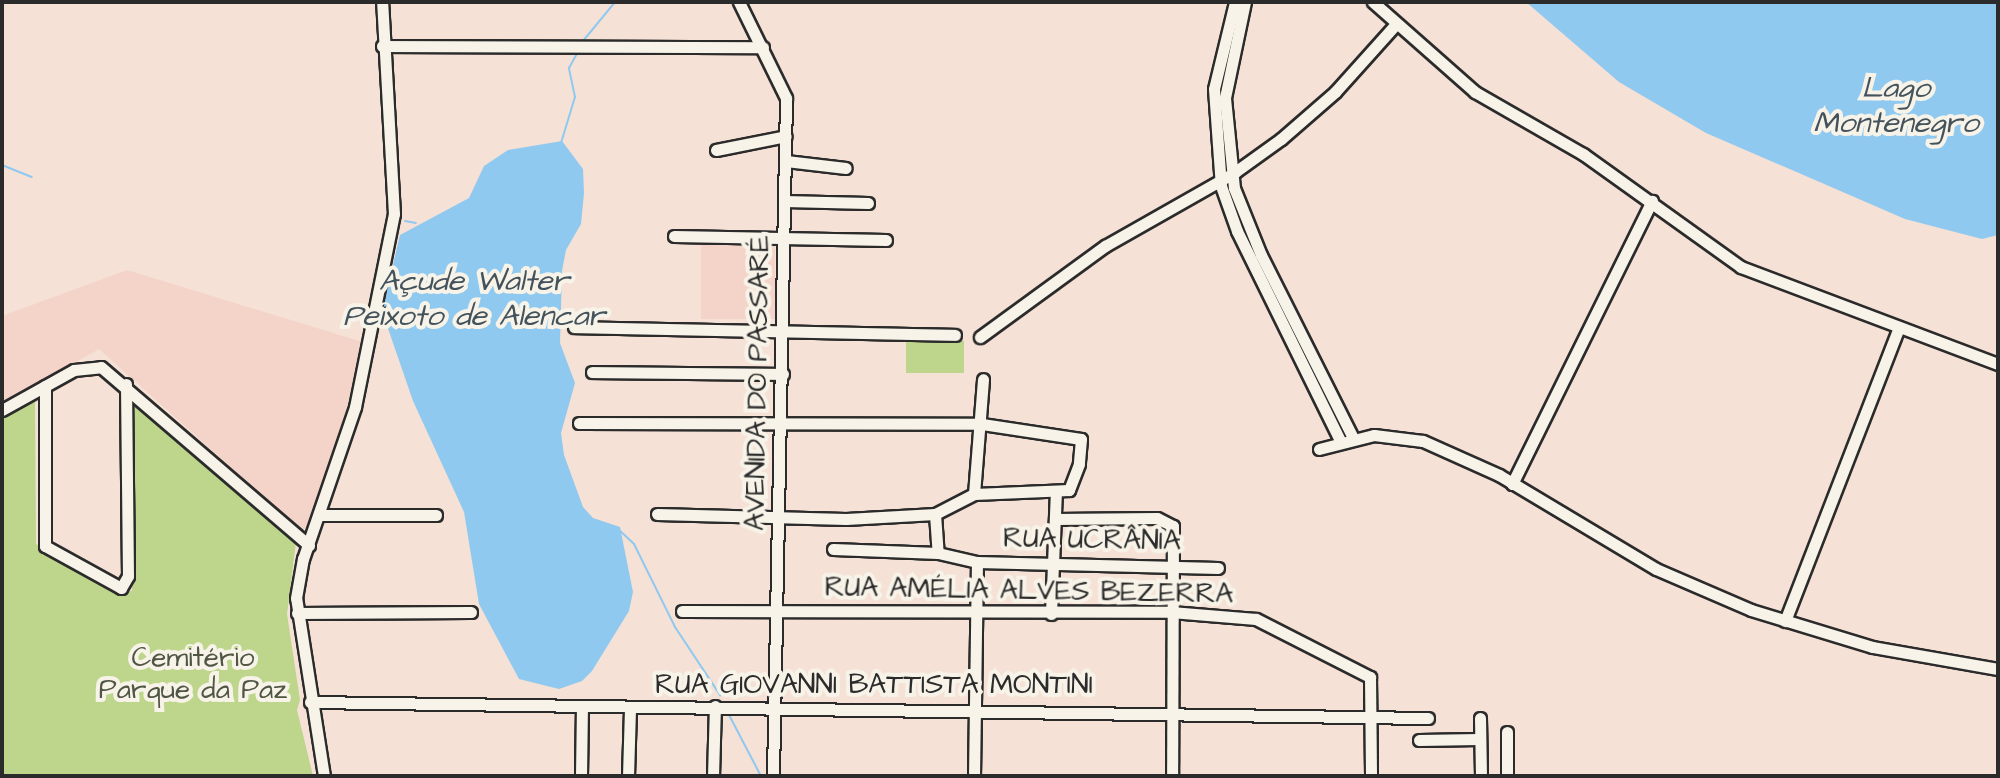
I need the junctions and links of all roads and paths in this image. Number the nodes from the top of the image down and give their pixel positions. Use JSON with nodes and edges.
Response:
{"nodes":[{"id":1,"x":382,"y":2,"type":"edge"},
{"id":2,"x":739,"y":2,"type":"edge"},
{"id":3,"x":1235,"y":2,"type":"edge"},
{"id":4,"x":1245,"y":2,"type":"edge"},
{"id":5,"x":1373,"y":2,"type":"edge"},
{"id":6,"x":1396,"y":24,"type":"junction"},
{"id":7,"x":382,"y":46,"type":"junction"},
{"id":8,"x":763,"y":47,"type":"junction"},
{"id":9,"x":786,"y":136,"type":"junction"},
{"id":10,"x":716,"y":150,"type":"dead end"},
{"id":11,"x":786,"y":161,"type":"junction"},
{"id":12,"x":846,"y":168,"type":"dead end"},
{"id":13,"x":1226,"y":177,"type":"junction"},
{"id":14,"x":784,"y":201,"type":"junction"},
{"id":15,"x":1652,"y":201,"type":"junction"},
{"id":16,"x":868,"y":203,"type":"dead end"},
{"id":17,"x":674,"y":236,"type":"dead end"},
{"id":18,"x":784,"y":237,"type":"junction"},
{"id":19,"x":886,"y":240,"type":"dead end"},
{"id":20,"x":574,"y":327,"type":"dead end"},
{"id":21,"x":1899,"y":327,"type":"junction"},
{"id":22,"x":784,"y":329,"type":"junction"},
{"id":23,"x":955,"y":335,"type":"dead end"},
{"id":24,"x":980,"y":337,"type":"dead end"},
{"id":25,"x":1998,"y":364,"type":"edge"},
{"id":26,"x":592,"y":372,"type":"dead end"},
{"id":27,"x":783,"y":374,"type":"junction"},
{"id":28,"x":983,"y":379,"type":"dead end"},
{"id":29,"x":126,"y":384,"type":"junction"},
{"id":30,"x":45,"y":386,"type":"junction"},
{"id":31,"x":2,"y":410,"type":"edge"},
{"id":32,"x":579,"y":423,"type":"dead end"},
{"id":33,"x":781,"y":423,"type":"junction"},
{"id":34,"x":982,"y":424,"type":"junction"},
{"id":35,"x":1347,"y":440,"type":"junction"},
{"id":36,"x":1319,"y":449,"type":"dead end"},
{"id":37,"x":1512,"y":484,"type":"junction"},
{"id":38,"x":1056,"y":491,"type":"junction"},
{"id":39,"x":974,"y":494,"type":"junction"},
{"id":40,"x":657,"y":514,"type":"dead end"},
{"id":41,"x":935,"y":514,"type":"junction"},
{"id":42,"x":320,"y":515,"type":"junction"},
{"id":43,"x":436,"y":515,"type":"dead end"},
{"id":44,"x":780,"y":517,"type":"junction"},
{"id":45,"x":1055,"y":519,"type":"junction"},
{"id":46,"x":309,"y":545,"type":"junction"},
{"id":47,"x":833,"y":549,"type":"dead end"},
{"id":48,"x":938,"y":553,"type":"junction"},
{"id":49,"x":1054,"y":564,"type":"junction"},
{"id":50,"x":1171,"y":566,"type":"junction"},
{"id":51,"x":977,"y":568,"type":"junction"},
{"id":52,"x":1218,"y":568,"type":"dead end"},
{"id":53,"x":682,"y":611,"type":"dead end"},
{"id":54,"x":471,"y":612,"type":"dead end"},
{"id":55,"x":1171,"y":612,"type":"junction"},
{"id":56,"x":297,"y":613,"type":"junction"},
{"id":57,"x":779,"y":613,"type":"junction"},
{"id":58,"x":979,"y":614,"type":"junction"},
{"id":59,"x":1051,"y":614,"type":"junction"},
{"id":60,"x":1785,"y":621,"type":"junction"},
{"id":61,"x":1998,"y":669,"type":"edge"},
{"id":62,"x":313,"y":706,"type":"junction"},
{"id":63,"x":715,"y":706,"type":"junction"},
{"id":64,"x":582,"y":707,"type":"junction"},
{"id":65,"x":630,"y":707,"type":"junction"},
{"id":66,"x":776,"y":708,"type":"junction"},
{"id":67,"x":977,"y":709,"type":"junction"},
{"id":68,"x":1172,"y":711,"type":"junction"},
{"id":69,"x":1374,"y":715,"type":"junction"},
{"id":70,"x":1428,"y":718,"type":"dead end"},
{"id":71,"x":1480,"y":718,"type":"dead end"},
{"id":72,"x":1507,"y":732,"type":"dead end"},
{"id":73,"x":1479,"y":739,"type":"junction"},
{"id":74,"x":1419,"y":740,"type":"dead end"},
{"id":75,"x":324,"y":776,"type":"edge"},
{"id":76,"x":581,"y":776,"type":"edge"},
{"id":77,"x":628,"y":776,"type":"edge"},
{"id":78,"x":713,"y":776,"type":"edge"},
{"id":79,"x":773,"y":776,"type":"edge"},
{"id":80,"x":974,"y":776,"type":"edge"},
{"id":81,"x":1172,"y":776,"type":"edge"},
{"id":82,"x":1371,"y":776,"type":"edge"},
{"id":83,"x":1481,"y":776,"type":"edge"},
{"id":84,"x":1507,"y":776,"type":"edge"}],
"edges":[{"from":1,"to":7,"type":"street"},
{"from":2,"to":8,"type":"street","name":"AVENIDA DO PASSARÉ"},
{"from":3,"to":13,"type":"street"},
{"from":4,"to":13,"type":"street"},
{"from":5,"to":6,"type":"street"},
{"from":6,"to":13,"type":"street"},
{"from":6,"to":15,"type":"street"},
{"from":7,"to":8,"type":"street"},
{"from":7,"to":42,"type":"street"},
{"from":8,"to":9,"type":"street","name":"AVENIDA DO PASSARÉ"},
{"from":9,"to":10,"type":"street"},
{"from":9,"to":11,"type":"street","name":"AVENIDA DO PASSARÉ"},
{"from":11,"to":12,"type":"street"},
{"from":11,"to":14,"type":"street","name":"AVENIDA DO PASSARÉ"},
{"from":13,"to":24,"type":"street"},
{"from":13,"to":35,"type":"street"},
{"from":14,"to":16,"type":"street"},
{"from":14,"to":18,"type":"street","name":"AVENIDA DO PASSARÉ"},
{"from":15,"to":21,"type":"street"},
{"from":15,"to":37,"type":"street"},
{"from":17,"to":18,"type":"street"},
{"from":18,"to":19,"type":"street"},
{"from":18,"to":22,"type":"street","name":"AVENIDA DO PASSARÉ"},
{"from":20,"to":22,"type":"street"},
{"from":21,"to":25,"type":"street"},
{"from":21,"to":60,"type":"street"},
{"from":22,"to":23,"type":"street"},
{"from":22,"to":27,"type":"street","name":"AVENIDA DO PASSARÉ"},
{"from":26,"to":27,"type":"street"},
{"from":27,"to":33,"type":"street","name":"AVENIDA DO PASSARÉ"},
{"from":28,"to":34,"type":"street"},
{"from":29,"to":30,"type":"street"},
{"from":29,"to":30,"type":"street"},
{"from":29,"to":46,"type":"street"},
{"from":30,"to":31,"type":"street"},
{"from":32,"to":33,"type":"street"},
{"from":33,"to":34,"type":"street"},
{"from":33,"to":44,"type":"street","name":"AVENIDA DO PASSARÉ"},
{"from":34,"to":38,"type":"street"},
{"from":34,"to":39,"type":"street"},
{"from":35,"to":36,"type":"street"},
{"from":35,"to":37,"type":"street"},
{"from":37,"to":60,"type":"street"},
{"from":38,"to":39,"type":"street"},
{"from":38,"to":45,"type":"street"},
{"from":39,"to":41,"type":"street"},
{"from":40,"to":44,"type":"street"},
{"from":41,"to":44,"type":"street"},
{"from":41,"to":48,"type":"street"},
{"from":42,"to":43,"type":"street"},
{"from":42,"to":46,"type":"street"},
{"from":44,"to":57,"type":"street","name":"AVENIDA DO PASSARÉ"},
{"from":45,"to":49,"type":"street"},
{"from":45,"to":50,"type":"street"},
{"from":46,"to":56,"type":"street"},
{"from":47,"to":48,"type":"street"},
{"from":48,"to":51,"type":"street","name":"RUA UCRÂNIA"},
{"from":49,"to":50,"type":"street","name":"RUA UCRÂNIA"},
{"from":49,"to":51,"type":"street","name":"RUA UCRÂNIA"},
{"from":49,"to":59,"type":"street"},
{"from":50,"to":52,"type":"street","name":"RUA UCRÂNIA"},
{"from":50,"to":55,"type":"street"},
{"from":51,"to":58,"type":"street"},
{"from":53,"to":57,"type":"street","name":"RUA AMÉLIA ALVES BEZERRA"},
{"from":54,"to":56,"type":"street"},
{"from":55,"to":59,"type":"street","name":"RUA AMÉLIA ALVES BEZERRA"},
{"from":55,"to":68,"type":"street"},
{"from":55,"to":69,"type":"street","name":"RUA AMÉLIA ALVES BEZERRA"},
{"from":56,"to":62,"type":"street"},
{"from":57,"to":58,"type":"street","name":"RUA AMÉLIA ALVES BEZERRA"},
{"from":57,"to":66,"type":"street","name":"AVENIDA DO PASSARÉ"},
{"from":58,"to":59,"type":"street","name":"RUA AMÉLIA ALVES BEZERRA"},
{"from":58,"to":67,"type":"street"},
{"from":60,"to":61,"type":"street"},
{"from":62,"to":64,"type":"street","name":"RUA GIOVANNI BATTISTA MONTINI"},
{"from":62,"to":75,"type":"street"},
{"from":63,"to":65,"type":"street","name":"RUA GIOVANNI BATTISTA MONTINI"},
{"from":63,"to":66,"type":"street","name":"RUA GIOVANNI BATTISTA MONTINI"},
{"from":63,"to":78,"type":"street"},
{"from":64,"to":65,"type":"street","name":"RUA GIOVANNI BATTISTA MONTINI"},
{"from":64,"to":76,"type":"street"},
{"from":65,"to":77,"type":"street"},
{"from":66,"to":67,"type":"street","name":"RUA GIOVANNI BATTISTA MONTINI"},
{"from":66,"to":79,"type":"street","name":"AVENIDA DO PASSARÉ"},
{"from":67,"to":68,"type":"street","name":"RUA GIOVANNI BATTISTA MONTINI"},
{"from":67,"to":80,"type":"street"},
{"from":68,"to":69,"type":"street","name":"RUA GIOVANNI BATTISTA MONTINI"},
{"from":68,"to":81,"type":"street"},
{"from":69,"to":70,"type":"street","name":"RUA GIOVANNI BATTISTA MONTINI"},
{"from":69,"to":82,"type":"street"},
{"from":71,"to":73,"type":"street"},
{"from":72,"to":84,"type":"street"},
{"from":73,"to":74,"type":"street"},
{"from":73,"to":83,"type":"street"}]}
